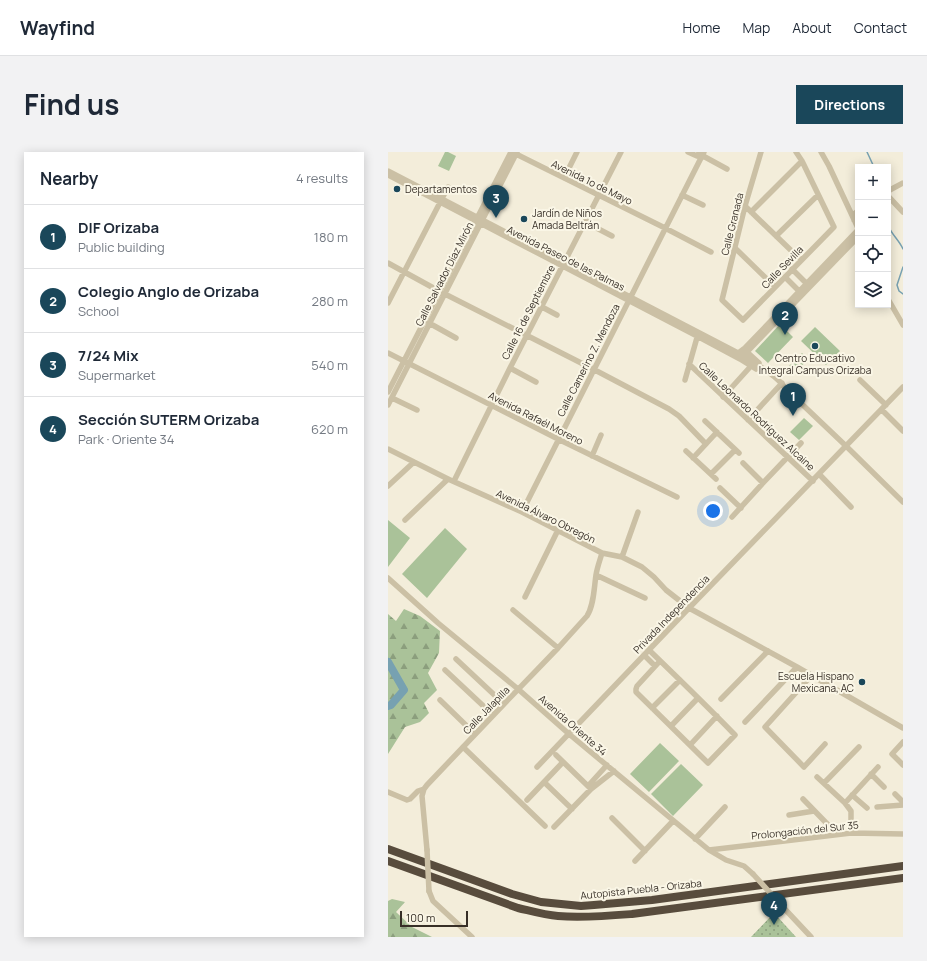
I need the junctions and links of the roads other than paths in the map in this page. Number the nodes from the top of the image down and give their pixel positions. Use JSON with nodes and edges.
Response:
{"nodes":[{"id":1,"x":577,"y":152,"type":"edge"},
{"id":2,"x":621,"y":152,"type":"edge"},
{"id":3,"x":688,"y":152,"type":"edge"},
{"id":4,"x":796,"y":152,"type":"edge"},
{"id":5,"x":821,"y":152,"type":"edge"},
{"id":6,"x":514,"y":153,"type":"edge"},
{"id":7,"x":762,"y":153,"type":"edge"},
{"id":8,"x":703,"y":155,"type":"edge"},
{"id":9,"x":802,"y":162,"type":"junction"},
{"id":10,"x":727,"y":169,"type":"dead end"},
{"id":11,"x":388,"y":171,"type":"edge"},
{"id":12,"x":388,"y":176,"type":"edge"},
{"id":13,"x":564,"y":178,"type":"junction"},
{"id":14,"x":903,"y":183,"type":"edge"},
{"id":15,"x":448,"y":187,"type":"dead end"},
{"id":16,"x":891,"y":189,"type":"edge"},
{"id":17,"x":682,"y":195,"type":"junction"},
{"id":18,"x":818,"y":195,"type":"junction"},
{"id":19,"x":598,"y":196,"type":"junction"},
{"id":20,"x":891,"y":199,"type":"edge"},
{"id":21,"x":442,"y":201,"type":"junction"},
{"id":22,"x":703,"y":205,"type":"dead end"},
{"id":23,"x":745,"y":206,"type":"junction"},
{"id":24,"x":751,"y":212,"type":"junction"},
{"id":25,"x":903,"y":212,"type":"edge"},
{"id":26,"x":855,"y":219,"type":"edge"},
{"id":27,"x":479,"y":221,"type":"junction"},
{"id":28,"x":585,"y":222,"type":"junction"},
{"id":29,"x":665,"y":228,"type":"junction"},
{"id":30,"x":855,"y":232,"type":"edge"},
{"id":31,"x":612,"y":236,"type":"dead end"},
{"id":32,"x":776,"y":236,"type":"junction"},
{"id":33,"x":855,"y":240,"type":"edge"},
{"id":34,"x":735,"y":248,"type":"junction"},
{"id":35,"x":711,"y":252,"type":"dead end"},
{"id":36,"x":801,"y":260,"type":"junction"},
{"id":37,"x":388,"y":263,"type":"edge"},
{"id":38,"x":563,"y":264,"type":"junction"},
{"id":39,"x":792,"y":269,"type":"junction"},
{"id":40,"x":404,"y":272,"type":"junction"},
{"id":41,"x":784,"y":277,"type":"junction"},
{"id":42,"x":808,"y":285,"type":"junction"},
{"id":43,"x":774,"y":287,"type":"junction"},
{"id":44,"x":442,"y":292,"type":"junction"},
{"id":45,"x":801,"y":293,"type":"junction"},
{"id":46,"x":630,"y":299,"type":"junction"},
{"id":47,"x":388,"y":303,"type":"edge"},
{"id":48,"x":891,"y":304,"type":"edge"},
{"id":49,"x":542,"y":307,"type":"junction"},
{"id":50,"x":557,"y":315,"type":"dead end"},
{"id":51,"x":742,"y":320,"type":"joint"},
{"id":52,"x":429,"y":323,"type":"junction"},
{"id":53,"x":903,"y":325,"type":"edge"},
{"id":54,"x":698,"y":334,"type":"junction"},
{"id":55,"x":527,"y":335,"type":"junction"},
{"id":56,"x":456,"y":338,"type":"dead end"},
{"id":57,"x":388,"y":353,"type":"edge"},
{"id":58,"x":741,"y":354,"type":"junction"},
{"id":59,"x":407,"y":362,"type":"junction"},
{"id":60,"x":688,"y":364,"type":"junction"},
{"id":61,"x":751,"y":366,"type":"junction"},
{"id":62,"x":510,"y":368,"type":"junction"},
{"id":63,"x":593,"y":369,"type":"junction"},
{"id":64,"x":684,"y":380,"type":"dead end"},
{"id":65,"x":860,"y":380,"type":"dead end"},
{"id":66,"x":536,"y":382,"type":"dead end"},
{"id":67,"x":782,"y":386,"type":"junction"},
{"id":68,"x":903,"y":387,"type":"edge"},
{"id":69,"x":390,"y":395,"type":"edge"},
{"id":70,"x":723,"y":397,"type":"junction"},
{"id":71,"x":388,"y":405,"type":"edge"},
{"id":72,"x":492,"y":405,"type":"junction"},
{"id":73,"x":886,"y":405,"type":"junction"},
{"id":74,"x":417,"y":410,"type":"dead end"},
{"id":75,"x":882,"y":410,"type":"junction"},
{"id":76,"x":748,"y":420,"type":"junction"},
{"id":77,"x":705,"y":421,"type":"dead end"},
{"id":78,"x":903,"y":431,"type":"edge"},
{"id":79,"x":717,"y":432,"type":"junction"},
{"id":80,"x":601,"y":435,"type":"dead end"},
{"id":81,"x":558,"y":439,"type":"junction"},
{"id":82,"x":706,"y":444,"type":"junction"},
{"id":83,"x":801,"y":444,"type":"dead end"},
{"id":84,"x":846,"y":446,"type":"junction"},
{"id":85,"x":388,"y":449,"type":"edge"},
{"id":86,"x":686,"y":451,"type":"dead end"},
{"id":87,"x":592,"y":456,"type":"junction"},
{"id":88,"x":693,"y":458,"type":"junction"},
{"id":89,"x":787,"y":458,"type":"junction"},
{"id":90,"x":414,"y":462,"type":"junction"},
{"id":91,"x":743,"y":463,"type":"dead end"},
{"id":92,"x":711,"y":474,"type":"junction"},
{"id":93,"x":819,"y":474,"type":"junction"},
{"id":94,"x":716,"y":479,"type":"dead end"},
{"id":95,"x":451,"y":480,"type":"junction"},
{"id":96,"x":813,"y":481,"type":"junction"},
{"id":97,"x":763,"y":483,"type":"junction"},
{"id":98,"x":388,"y":486,"type":"edge"},
{"id":99,"x":720,"y":488,"type":"dead end"},
{"id":100,"x":677,"y":497,"type":"dead end"},
{"id":101,"x":903,"y":502,"type":"edge"},
{"id":102,"x":851,"y":507,"type":"dead end"},
{"id":103,"x":741,"y":508,"type":"junction"},
{"id":104,"x":522,"y":512,"type":"junction"},
{"id":105,"x":638,"y":512,"type":"dead end"},
{"id":106,"x":732,"y":517,"type":"dead end"},
{"id":107,"x":405,"y":520,"type":"dead end"},
{"id":108,"x":558,"y":530,"type":"junction"},
{"id":109,"x":602,"y":553,"type":"junction"},
{"id":110,"x":622,"y":557,"type":"junction"},
{"id":111,"x":596,"y":575,"type":"junction"},
{"id":112,"x":388,"y":578,"type":"edge"},
{"id":113,"x":525,"y":597,"type":"dead end"},
{"id":114,"x":645,"y":598,"type":"dead end"},
{"id":115,"x":689,"y":608,"type":"junction"},
{"id":116,"x":513,"y":610,"type":"dead end"},
{"id":117,"x":558,"y":648,"type":"junction"},
{"id":118,"x":649,"y":650,"type":"junction"},
{"id":119,"x":768,"y":651,"type":"junction"},
{"id":120,"x":644,"y":654,"type":"junction"},
{"id":121,"x":456,"y":659,"type":"dead end"},
{"id":122,"x":660,"y":661,"type":"junction"},
{"id":123,"x":655,"y":666,"type":"junction"},
{"id":124,"x":797,"y":667,"type":"junction"},
{"id":125,"x":445,"y":670,"type":"dead end"},
{"id":126,"x":811,"y":676,"type":"junction"},
{"id":127,"x":680,"y":680,"type":"junction"},
{"id":128,"x":518,"y":689,"type":"junction"},
{"id":129,"x":698,"y":698,"type":"junction"},
{"id":130,"x":721,"y":699,"type":"dead end"},
{"id":131,"x":440,"y":700,"type":"dead end"},
{"id":132,"x":504,"y":704,"type":"junction"},
{"id":133,"x":652,"y":708,"type":"junction"},
{"id":134,"x":493,"y":715,"type":"junction"},
{"id":135,"x":717,"y":716,"type":"junction"},
{"id":136,"x":745,"y":722,"type":"dead end"},
{"id":137,"x":671,"y":726,"type":"junction"},
{"id":138,"x":903,"y":728,"type":"edge"},
{"id":139,"x":475,"y":734,"type":"junction"},
{"id":140,"x":569,"y":734,"type":"junction"},
{"id":141,"x":903,"y":742,"type":"edge"},
{"id":142,"x":825,"y":744,"type":"dead end"},
{"id":143,"x":690,"y":745,"type":"junction"},
{"id":144,"x":463,"y":747,"type":"junction"},
{"id":145,"x":858,"y":747,"type":"dead end"},
{"id":146,"x":556,"y":755,"type":"dead end"},
{"id":147,"x":563,"y":762,"type":"junction"},
{"id":148,"x":607,"y":765,"type":"junction"},
{"id":149,"x":903,"y":765,"type":"edge"},
{"id":150,"x":538,"y":767,"type":"dead end"},
{"id":151,"x":878,"y":767,"type":"dead end"},
{"id":152,"x":614,"y":771,"type":"junction"},
{"id":153,"x":871,"y":774,"type":"junction"},
{"id":154,"x":818,"y":777,"type":"dead end"},
{"id":155,"x":544,"y":782,"type":"junction"},
{"id":156,"x":824,"y":783,"type":"junction"},
{"id":157,"x":884,"y":787,"type":"dead end"},
{"id":158,"x":589,"y":788,"type":"junction"},
{"id":159,"x":424,"y":790,"type":"junction"},
{"id":160,"x":388,"y":792,"type":"edge"},
{"id":161,"x":895,"y":794,"type":"dead end"},
{"id":162,"x":852,"y":795,"type":"junction"},
{"id":163,"x":803,"y":799,"type":"dead end"},
{"id":164,"x":527,"y":800,"type":"dead end"},
{"id":165,"x":903,"y":802,"type":"edge"},
{"id":166,"x":844,"y":803,"type":"junction"},
{"id":167,"x":903,"y":805,"type":"edge"},
{"id":168,"x":725,"y":807,"type":"dead end"},
{"id":169,"x":877,"y":807,"type":"dead end"},
{"id":170,"x":867,"y":808,"type":"dead end"},
{"id":171,"x":572,"y":809,"type":"junction"},
{"id":172,"x":814,"y":811,"type":"junction"},
{"id":173,"x":789,"y":815,"type":"dead end"},
{"id":174,"x":612,"y":818,"type":"dead end"},
{"id":175,"x":673,"y":821,"type":"junction"},
{"id":176,"x":545,"y":826,"type":"dead end"},
{"id":177,"x":554,"y":827,"type":"dead end"},
{"id":178,"x":851,"y":833,"type":"junction"},
{"id":179,"x":837,"y":834,"type":"junction"},
{"id":180,"x":903,"y":834,"type":"edge"},
{"id":181,"x":695,"y":839,"type":"junction"},
{"id":182,"x":388,"y":849,"type":"edge"},
{"id":183,"x":709,"y":850,"type":"junction"},
{"id":184,"x":645,"y":851,"type":"junction"},
{"id":185,"x":388,"y":861,"type":"edge"},
{"id":186,"x":635,"y":861,"type":"dead end"},
{"id":187,"x":903,"y":866,"type":"edge"},
{"id":188,"x":903,"y":878,"type":"edge"},
{"id":189,"x":472,"y":937,"type":"edge"},
{"id":190,"x":811,"y":937,"type":"edge"}],
"edges":[{"from":1,"to":13,"type":"street"},
{"from":2,"to":19,"type":"street","name":"Calle 16 de Septiembre"},
{"from":3,"to":8,"type":"street"},
{"from":4,"to":9,"type":"street"},
{"from":5,"to":26,"type":"street"},
{"from":6,"to":13,"type":"street","name":"Avenida 1o de Mayo"},
{"from":6,"to":27,"type":"street","name":"Calle Salvador Díaz Mirón"},
{"from":7,"to":23,"type":"street","name":"Calle Granada"},
{"from":8,"to":10,"type":"street"},
{"from":8,"to":17,"type":"street","name":"Calle Camerino Z. Mendoza"},
{"from":9,"to":18,"type":"street"},
{"from":9,"to":24,"type":"street"},
{"from":11,"to":21,"type":"street","name":"Avenida Paseo de las Palmas"},
{"from":12,"to":21,"type":"street","name":"Avenida Paseo de las Palmas"},
{"from":13,"to":19,"type":"street","name":"Avenida 1o de Mayo"},
{"from":14,"to":16,"type":"street"},
{"from":15,"to":21,"type":"street"},
{"from":17,"to":22,"type":"street"},
{"from":17,"to":29,"type":"street","name":"Calle Camerino Z. Mendoza"},
{"from":18,"to":32,"type":"street"},
{"from":18,"to":36,"type":"street","name":"Calle Sevilla"},
{"from":19,"to":28,"type":"street","name":"Calle 16 de Septiembre"},
{"from":19,"to":29,"type":"street","name":"Avenida 1o de Mayo"},
{"from":20,"to":25,"type":"street"},
{"from":21,"to":27,"type":"street","name":"Avenida Paseo de las Palmas"},
{"from":21,"to":40,"type":"street"},
{"from":23,"to":24,"type":"street"},
{"from":23,"to":34,"type":"street","name":"Calle Granada"},
{"from":24,"to":32,"type":"street"},
{"from":27,"to":38,"type":"street","name":"Avenida Paseo de las Palmas"},
{"from":27,"to":44,"type":"street","name":"Calle Salvador Díaz Mirón"},
{"from":28,"to":31,"type":"street"},
{"from":28,"to":38,"type":"street","name":"Calle 16 de Septiembre"},
{"from":29,"to":35,"type":"street","name":"Avenida 1o de Mayo"},
{"from":29,"to":46,"type":"street","name":"Calle Camerino Z. Mendoza"},
{"from":30,"to":42,"type":"street"},
{"from":32,"to":36,"type":"street"},
{"from":33,"to":42,"type":"street"},
{"from":34,"to":43,"type":"street"},
{"from":34,"to":51,"type":"street","name":"Calle Granada"},
{"from":36,"to":39,"type":"street","name":"Calle Sevilla"},
{"from":37,"to":40,"type":"street"},
{"from":38,"to":46,"type":"street","name":"Avenida Paseo de las Palmas"},
{"from":38,"to":49,"type":"street","name":"Calle 16 de Septiembre"},
{"from":39,"to":41,"type":"street","name":"Calle Sevilla"},
{"from":39,"to":42,"type":"street"},
{"from":40,"to":44,"type":"street"},
{"from":40,"to":47,"type":"street"},
{"from":41,"to":43,"type":"street","name":"Calle Sevilla"},
{"from":41,"to":45,"type":"street"},
{"from":42,"to":45,"type":"street"},
{"from":43,"to":51,"type":"street","name":"Calle Sevilla"},
{"from":44,"to":52,"type":"street","name":"Calle Salvador Díaz Mirón"},
{"from":44,"to":55,"type":"street"},
{"from":44,"to":59,"type":"street","name":"Calle Salvador Díaz Mirón"},
{"from":45,"to":58,"type":"street"},
{"from":46,"to":54,"type":"street","name":"Avenida Paseo de las Palmas"},
{"from":46,"to":63,"type":"street","name":"Calle Camerino Z. Mendoza"},
{"from":48,"to":53,"type":"street"},
{"from":49,"to":50,"type":"street"},
{"from":49,"to":55,"type":"street","name":"Calle 16 de Septiembre"},
{"from":52,"to":56,"type":"street"},
{"from":52,"to":59,"type":"street","name":"Calle Salvador Díaz Mirón"},
{"from":54,"to":58,"type":"street","name":"Avenida Paseo de las Palmas"},
{"from":54,"to":58,"type":"street","name":"Avenida Paseo de las Palmas"},
{"from":54,"to":60,"type":"street"},
{"from":55,"to":62,"type":"street","name":"Calle 16 de Septiembre"},
{"from":55,"to":63,"type":"street"},
{"from":57,"to":59,"type":"street","name":"Avenida Rafaél Moreno"},
{"from":58,"to":61,"type":"street","name":"Avenida Paseo de las Palmas"},
{"from":58,"to":67,"type":"street","name":"Avenida Paseo de las Palmas"},
{"from":59,"to":69,"type":"street","name":"Calle Salvador Díaz Mirón"},
{"from":59,"to":72,"type":"street","name":"Avenida Rafaél Moreno"},
{"from":60,"to":64,"type":"street"},
{"from":60,"to":70,"type":"street","name":"Calle Leonardo Rodríguez Alcaine"},
{"from":61,"to":67,"type":"street","name":"Avenida Paseo de las Palmas"},
{"from":61,"to":70,"type":"street"},
{"from":62,"to":66,"type":"street"},
{"from":62,"to":72,"type":"street","name":"Calle 16 de Septiembre"},
{"from":63,"to":81,"type":"street","name":"Calle Camerino Z. Mendoza"},
{"from":63,"to":82,"type":"street"},
{"from":65,"to":73,"type":"street"},
{"from":67,"to":76,"type":"street"},
{"from":67,"to":84,"type":"street","name":"Avenida Paseo de las Palmas"},
{"from":68,"to":73,"type":"street","name":"Privada Independencia"},
{"from":69,"to":71,"type":"street","name":"Calle Salvador Díaz Mirón"},
{"from":69,"to":74,"type":"street"},
{"from":70,"to":76,"type":"street","name":"Calle Leonardo Rodríguez Alcaine"},
{"from":72,"to":81,"type":"street","name":"Avenida Rafaél Moreno"},
{"from":72,"to":95,"type":"street","name":"Calle 16 de Septiembre"},
{"from":73,"to":75,"type":"street","name":"Privada Independencia"},
{"from":75,"to":78,"type":"street"},
{"from":75,"to":84,"type":"street","name":"Privada Independencia"},
{"from":76,"to":89,"type":"street","name":"Calle Leonardo Rodríguez Alcaine"},
{"from":77,"to":79,"type":"street"},
{"from":79,"to":82,"type":"street"},
{"from":79,"to":92,"type":"street"},
{"from":80,"to":87,"type":"street"},
{"from":81,"to":87,"type":"street","name":"Avenida Rafaél Moreno"},
{"from":81,"to":104,"type":"street","name":"Calle Camerino Z. Mendoza"},
{"from":82,"to":88,"type":"street"},
{"from":83,"to":89,"type":"street"},
{"from":84,"to":93,"type":"street","name":"Privada Independencia"},
{"from":84,"to":101,"type":"street","name":"Avenida Paseo de las Palmas"},
{"from":85,"to":90,"type":"street","name":"Avenida Álvaro Obregón"},
{"from":86,"to":88,"type":"street"},
{"from":87,"to":100,"type":"street","name":"Avenida Rafaél Moreno"},
{"from":88,"to":92,"type":"street"},
{"from":89,"to":96,"type":"street","name":"Calle Leonardo Rodríguez Alcaine"},
{"from":89,"to":97,"type":"street"},
{"from":90,"to":95,"type":"street","name":"Avenida Álvaro Obregón"},
{"from":90,"to":98,"type":"street"},
{"from":91,"to":97,"type":"street"},
{"from":92,"to":94,"type":"street"},
{"from":93,"to":96,"type":"street","name":"Privada Independencia"},
{"from":93,"to":102,"type":"street"},
{"from":95,"to":104,"type":"street","name":"Avenida Álvaro Obregón"},
{"from":95,"to":107,"type":"street","name":"Calle 16 de Septiembre"},
{"from":96,"to":115,"type":"street","name":"Privada Independencia"},
{"from":97,"to":103,"type":"street"},
{"from":99,"to":103,"type":"street"},
{"from":103,"to":106,"type":"street"},
{"from":104,"to":108,"type":"street","name":"Avenida Álvaro Obregón"},
{"from":105,"to":110,"type":"street"},
{"from":108,"to":109,"type":"street","name":"Avenida Álvaro Obregón"},
{"from":108,"to":113,"type":"street"},
{"from":109,"to":110,"type":"street","name":"Avenida Álvaro Obregón"},
{"from":109,"to":111,"type":"street","name":"Calle Jalapilla"},
{"from":110,"to":115,"type":"street","name":"Avenida Álvaro Obregón"},
{"from":111,"to":114,"type":"street"},
{"from":111,"to":117,"type":"street","name":"Calle Jalapilla"},
{"from":112,"to":128,"type":"street","name":"Avenida Oriente 34"},
{"from":115,"to":118,"type":"street","name":"Privada Independencia"},
{"from":115,"to":119,"type":"street","name":"Avenida Álvaro Obregón"},
{"from":116,"to":117,"type":"street"},
{"from":117,"to":128,"type":"street","name":"Calle Jalapilla"},
{"from":118,"to":120,"type":"street","name":"Privada Independencia"},
{"from":118,"to":122,"type":"street"},
{"from":119,"to":124,"type":"street","name":"Avenida Álvaro Obregón"},
{"from":119,"to":130,"type":"street"},
{"from":120,"to":123,"type":"street"},
{"from":120,"to":140,"type":"street","name":"Privada Independencia"},
{"from":121,"to":132,"type":"street"},
{"from":122,"to":123,"type":"street"},
{"from":122,"to":127,"type":"street"},
{"from":123,"to":133,"type":"street"},
{"from":124,"to":126,"type":"street","name":"Avenida Álvaro Obregón"},
{"from":124,"to":136,"type":"street"},
{"from":125,"to":134,"type":"street"},
{"from":126,"to":138,"type":"street","name":"Avenida Álvaro Obregón"},
{"from":126,"to":142,"type":"street"},
{"from":127,"to":129,"type":"street"},
{"from":127,"to":133,"type":"street"},
{"from":128,"to":132,"type":"street","name":"Calle Jalapilla"},
{"from":128,"to":140,"type":"street","name":"Avenida Oriente 34"},
{"from":129,"to":135,"type":"street"},
{"from":129,"to":137,"type":"street"},
{"from":131,"to":139,"type":"street"},
{"from":132,"to":134,"type":"street","name":"Calle Jalapilla"},
{"from":133,"to":137,"type":"street"},
{"from":134,"to":139,"type":"street","name":"Calle Jalapilla"},
{"from":135,"to":143,"type":"street"},
{"from":135,"to":143,"type":"street"},
{"from":137,"to":143,"type":"street"},
{"from":139,"to":144,"type":"street","name":"Calle Jalapilla"},
{"from":140,"to":148,"type":"street","name":"Avenida Oriente 34"},
{"from":140,"to":150,"type":"street","name":"Privada Independencia"},
{"from":141,"to":149,"type":"street"},
{"from":144,"to":159,"type":"street","name":"Calle Jalapilla"},
{"from":144,"to":176,"type":"street"},
{"from":145,"to":156,"type":"street"},
{"from":146,"to":147,"type":"street"},
{"from":147,"to":155,"type":"street"},
{"from":147,"to":158,"type":"street"},
{"from":148,"to":152,"type":"street","name":"Avenida Oriente 34"},
{"from":148,"to":158,"type":"street"},
{"from":151,"to":153,"type":"street"},
{"from":152,"to":158,"type":"street"},
{"from":152,"to":175,"type":"street","name":"Avenida Oriente 34"},
{"from":153,"to":157,"type":"street"},
{"from":153,"to":162,"type":"street"},
{"from":154,"to":156,"type":"street"},
{"from":155,"to":164,"type":"street"},
{"from":155,"to":171,"type":"street"},
{"from":156,"to":166,"type":"street"},
{"from":158,"to":171,"type":"street"},
{"from":159,"to":160,"type":"street","name":"Calle Jalapilla"},
{"from":159,"to":189,"type":"street","bridge":true},
{"from":161,"to":165,"type":"street"},
{"from":162,"to":166,"type":"street"},
{"from":162,"to":170,"type":"street"},
{"from":163,"to":172,"type":"street"},
{"from":166,"to":178,"type":"street"},
{"from":167,"to":169,"type":"street"},
{"from":168,"to":181,"type":"street"},
{"from":171,"to":177,"type":"street"},
{"from":172,"to":173,"type":"street"},
{"from":172,"to":179,"type":"street"},
{"from":174,"to":184,"type":"street"},
{"from":175,"to":181,"type":"street","name":"Avenida Oriente 34"},
{"from":175,"to":184,"type":"street"},
{"from":178,"to":179,"type":"street","name":"Prolongación del Sur 35"},
{"from":178,"to":180,"type":"street","name":"Prolongación del Sur 35"},
{"from":179,"to":183,"type":"street","name":"Prolongación del Sur 35"},
{"from":181,"to":183,"type":"street","name":"Avenida Oriente 34"},
{"from":182,"to":187,"type":"highway","name":"Autopista Puebla - Orizaba"},
{"from":183,"to":190,"type":"street","name":"Avenida Oriente 34","bridge":true},
{"from":184,"to":186,"type":"street"},
{"from":185,"to":188,"type":"highway"}]}
